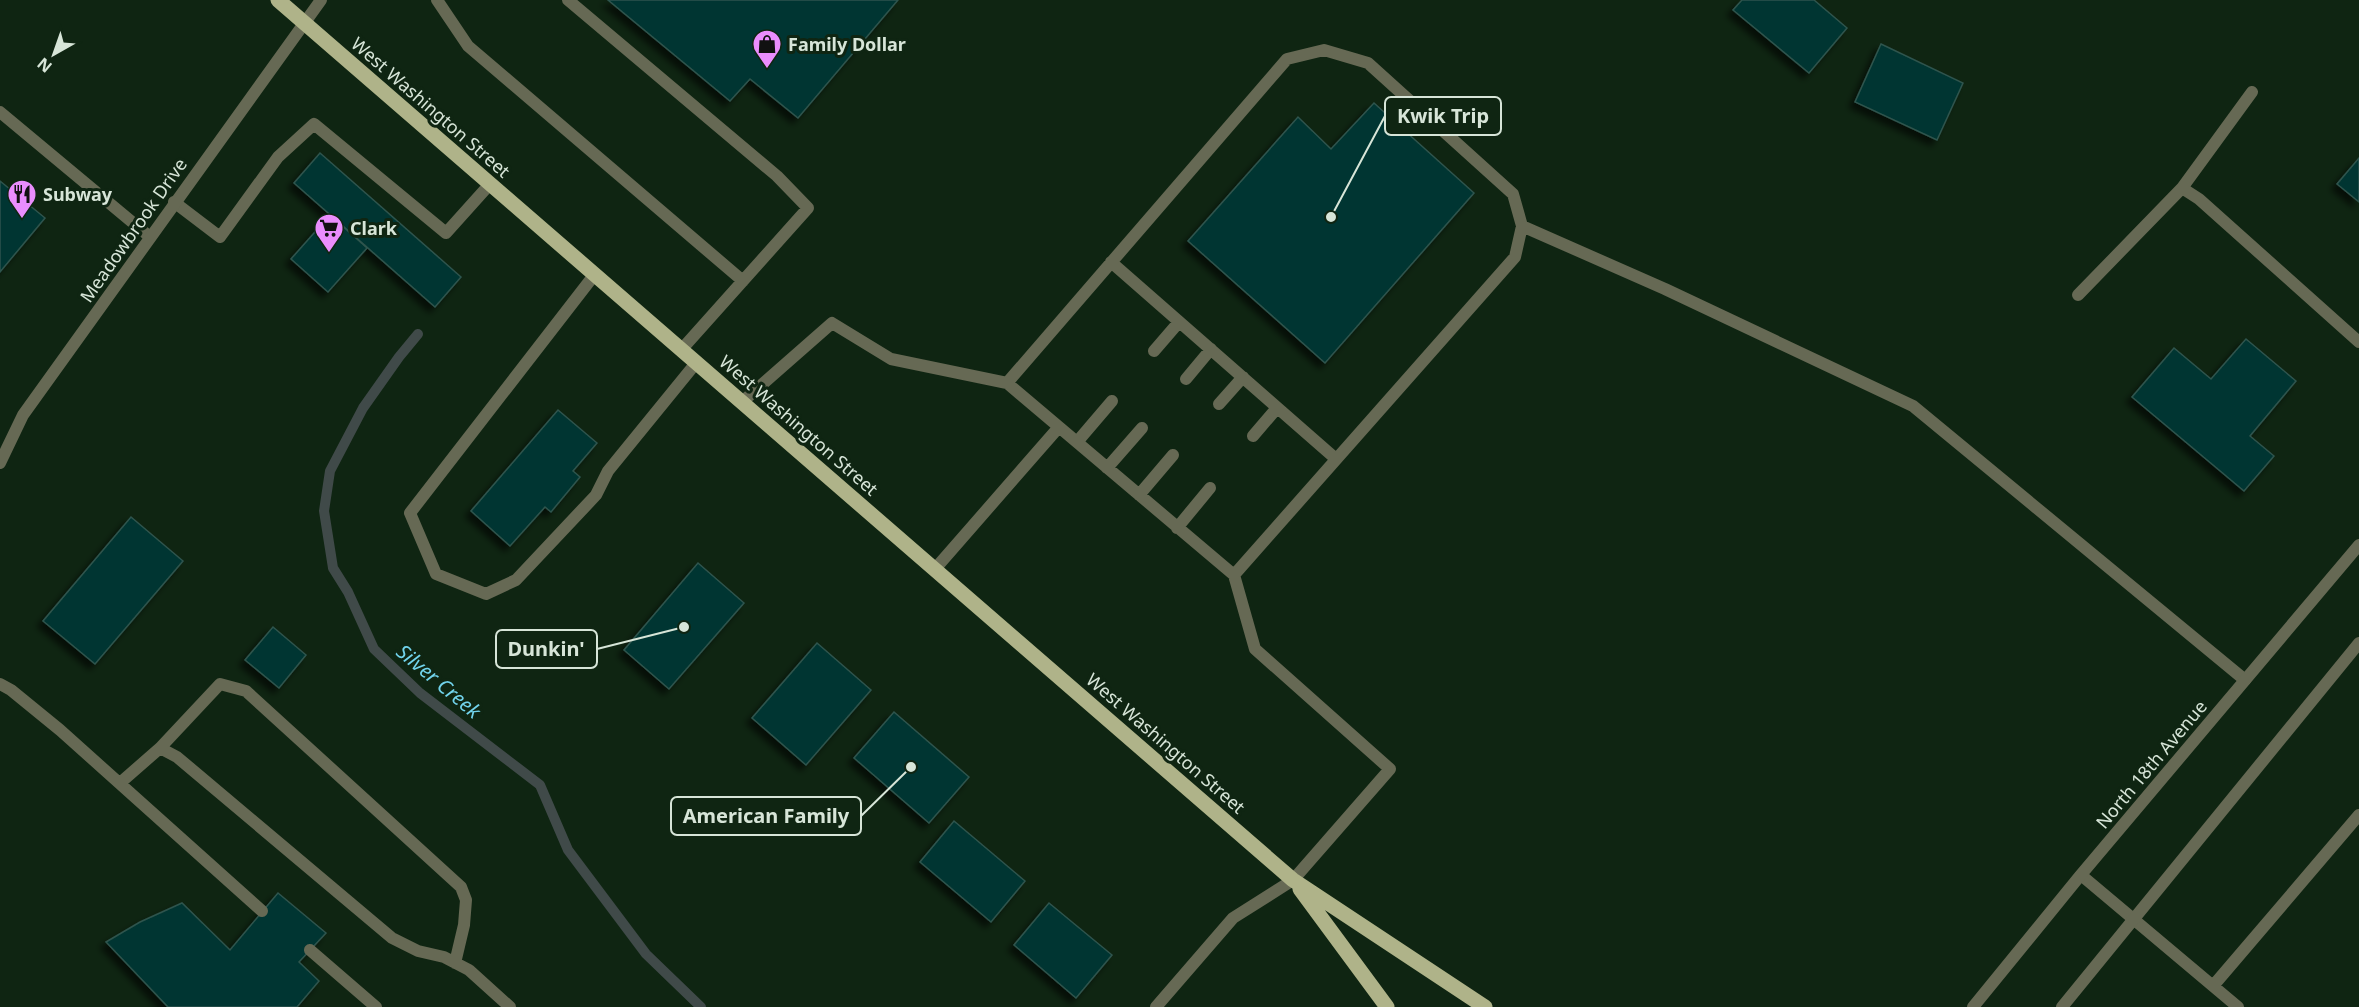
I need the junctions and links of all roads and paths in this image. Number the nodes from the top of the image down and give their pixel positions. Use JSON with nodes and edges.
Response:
{"nodes":[{"id":1,"x":278,"y":0,"type":"edge"},
{"id":2,"x":321,"y":0,"type":"edge"},
{"id":3,"x":437,"y":0,"type":"edge"},
{"id":4,"x":568,"y":0,"type":"edge"},
{"id":5,"x":303,"y":22,"type":"junction"},
{"id":6,"x":2252,"y":92,"type":"dead end"},
{"id":7,"x":0,"y":112,"type":"edge"},
{"id":8,"x":490,"y":184,"type":"junction"},
{"id":9,"x":2182,"y":188,"type":"junction"},
{"id":10,"x":174,"y":202,"type":"junction"},
{"id":11,"x":1522,"y":226,"type":"junction"},
{"id":12,"x":150,"y":237,"type":"junction"},
{"id":13,"x":1111,"y":262,"type":"junction"},
{"id":14,"x":595,"y":274,"type":"junction"},
{"id":15,"x":743,"y":281,"type":"junction"},
{"id":16,"x":2078,"y":295,"type":"dead end"},
{"id":17,"x":1179,"y":322,"type":"junction"},
{"id":18,"x":2359,"y":342,"type":"edge"},
{"id":19,"x":682,"y":349,"type":"junction"},
{"id":20,"x":1211,"y":349,"type":"junction"},
{"id":21,"x":1154,"y":351,"type":"dead end"},
{"id":22,"x":696,"y":363,"type":"junction"},
{"id":23,"x":1243,"y":377,"type":"junction"},
{"id":24,"x":1186,"y":379,"type":"dead end"},
{"id":25,"x":1007,"y":383,"type":"junction"},
{"id":26,"x":1112,"y":401,"type":"dead end"},
{"id":27,"x":742,"y":402,"type":"junction"},
{"id":28,"x":1219,"y":404,"type":"dead end"},
{"id":29,"x":1277,"y":408,"type":"junction"},
{"id":30,"x":1059,"y":427,"type":"junction"},
{"id":31,"x":1142,"y":428,"type":"dead end"},
{"id":32,"x":1253,"y":436,"type":"dead end"},
{"id":33,"x":1077,"y":442,"type":"junction"},
{"id":34,"x":1173,"y":455,"type":"dead end"},
{"id":35,"x":1336,"y":459,"type":"junction"},
{"id":36,"x":0,"y":463,"type":"edge"},
{"id":37,"x":1107,"y":468,"type":"junction"},
{"id":38,"x":1210,"y":488,"type":"dead end"},
{"id":39,"x":1139,"y":495,"type":"junction"},
{"id":40,"x":1177,"y":528,"type":"junction"},
{"id":41,"x":2359,"y":545,"type":"edge"},
{"id":42,"x":935,"y":569,"type":"junction"},
{"id":43,"x":1234,"y":575,"type":"junction"},
{"id":44,"x":2359,"y":643,"type":"edge"},
{"id":45,"x":2245,"y":680,"type":"junction"},
{"id":46,"x":0,"y":684,"type":"edge"},
{"id":47,"x":160,"y":748,"type":"junction"},
{"id":48,"x":120,"y":783,"type":"junction"},
{"id":49,"x":2359,"y":815,"type":"edge"},
{"id":50,"x":2081,"y":875,"type":"junction"},
{"id":51,"x":1293,"y":880,"type":"junction"},
{"id":52,"x":262,"y":910,"type":"dead end"},
{"id":53,"x":2134,"y":920,"type":"junction"},
{"id":54,"x":310,"y":950,"type":"dead end"},
{"id":55,"x":455,"y":963,"type":"junction"},
{"id":56,"x":2213,"y":986,"type":"junction"},
{"id":57,"x":376,"y":1007,"type":"edge"},
{"id":58,"x":510,"y":1007,"type":"edge"},
{"id":59,"x":1156,"y":1007,"type":"edge"},
{"id":60,"x":1387,"y":1007,"type":"edge"},
{"id":61,"x":1485,"y":1007,"type":"edge"},
{"id":62,"x":1972,"y":1007,"type":"edge"},
{"id":63,"x":2062,"y":1007,"type":"edge"},
{"id":64,"x":2238,"y":1007,"type":"edge"}],
"edges":[{"from":1,"to":5,"type":"main road","name":"West Washington Street"},
{"from":2,"to":5,"type":"street","name":"Meadowbrook Drive"},
{"from":3,"to":15,"type":"street"},
{"from":4,"to":15,"type":"street"},
{"from":5,"to":8,"type":"main road","name":"West Washington Street"},
{"from":5,"to":10,"type":"street","name":"Meadowbrook Drive"},
{"from":6,"to":9,"type":"street"},
{"from":7,"to":12,"type":"street"},
{"from":8,"to":10,"type":"street"},
{"from":8,"to":14,"type":"main road","name":"West Washington Street"},
{"from":9,"to":16,"type":"street"},
{"from":9,"to":18,"type":"street"},
{"from":10,"to":12,"type":"street","name":"Meadowbrook Drive"},
{"from":11,"to":13,"type":"street"},
{"from":11,"to":35,"type":"street"},
{"from":11,"to":45,"type":"street"},
{"from":12,"to":36,"type":"street","name":"Meadowbrook Drive"},
{"from":13,"to":17,"type":"street"},
{"from":13,"to":25,"type":"street"},
{"from":14,"to":19,"type":"main road","name":"West Washington Street"},
{"from":14,"to":22,"type":"street"},
{"from":15,"to":19,"type":"street"},
{"from":17,"to":20,"type":"street"},
{"from":17,"to":21,"type":"street"},
{"from":19,"to":22,"type":"main road","name":"West Washington Street"},
{"from":20,"to":23,"type":"street"},
{"from":20,"to":24,"type":"street"},
{"from":22,"to":27,"type":"main road","name":"West Washington Street"},
{"from":23,"to":28,"type":"street"},
{"from":23,"to":29,"type":"street"},
{"from":25,"to":27,"type":"street"},
{"from":25,"to":30,"type":"street"},
{"from":26,"to":33,"type":"street"},
{"from":27,"to":42,"type":"main road","name":"West Washington Street"},
{"from":29,"to":32,"type":"street"},
{"from":29,"to":35,"type":"street"},
{"from":30,"to":33,"type":"street"},
{"from":30,"to":42,"type":"street"},
{"from":31,"to":37,"type":"street"},
{"from":33,"to":37,"type":"street"},
{"from":34,"to":39,"type":"street"},
{"from":35,"to":43,"type":"street"},
{"from":37,"to":39,"type":"street"},
{"from":38,"to":40,"type":"street"},
{"from":39,"to":40,"type":"street"},
{"from":40,"to":43,"type":"street"},
{"from":41,"to":45,"type":"street","name":"North 18th Avenue"},
{"from":42,"to":51,"type":"main road","name":"West Washington Street"},
{"from":43,"to":51,"type":"street"},
{"from":44,"to":53,"type":"street"},
{"from":45,"to":50,"type":"street","name":"North 18th Avenue"},
{"from":46,"to":48,"type":"street"},
{"from":47,"to":48,"type":"street"},
{"from":47,"to":55,"type":"street"},
{"from":47,"to":55,"type":"street"},
{"from":48,"to":52,"type":"street"},
{"from":49,"to":56,"type":"street"},
{"from":50,"to":53,"type":"street"},
{"from":50,"to":62,"type":"street","name":"North 18th Avenue"},
{"from":51,"to":59,"type":"street"},
{"from":51,"to":60,"type":"main road","name":"West Washington Street"},
{"from":51,"to":61,"type":"main road","name":"West Washington Street"},
{"from":53,"to":56,"type":"street"},
{"from":53,"to":63,"type":"street"},
{"from":54,"to":57,"type":"street"},
{"from":55,"to":58,"type":"street"},
{"from":56,"to":64,"type":"street"}]}
